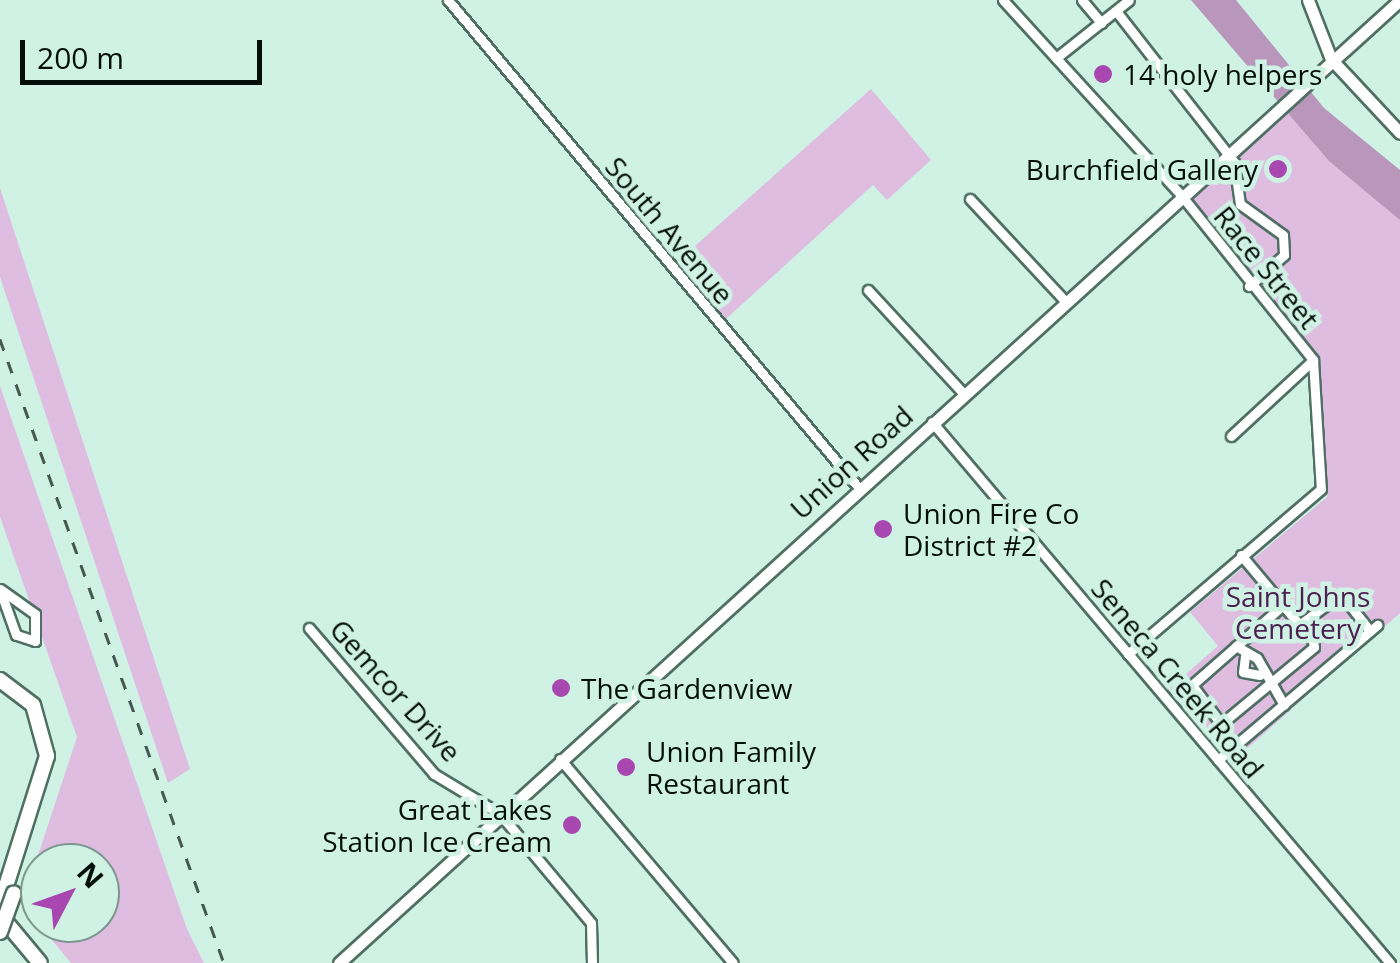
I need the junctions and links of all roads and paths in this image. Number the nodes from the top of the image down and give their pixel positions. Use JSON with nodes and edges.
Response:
{"nodes":[{"id":1,"x":448,"y":0,"type":"edge"},
{"id":2,"x":1003,"y":0,"type":"edge"},
{"id":3,"x":1082,"y":0,"type":"edge"},
{"id":4,"x":1129,"y":0,"type":"edge"},
{"id":5,"x":1308,"y":0,"type":"edge"},
{"id":6,"x":1400,"y":0,"type":"edge"},
{"id":7,"x":1116,"y":11,"type":"junction"},
{"id":8,"x":1101,"y":22,"type":"junction"},
{"id":9,"x":1056,"y":58,"type":"junction"},
{"id":10,"x":1331,"y":59,"type":"junction"},
{"id":11,"x":1400,"y":133,"type":"edge"},
{"id":12,"x":1227,"y":154,"type":"junction"},
{"id":13,"x":1181,"y":195,"type":"junction"},
{"id":14,"x":970,"y":198,"type":"dead end"},
{"id":15,"x":1249,"y":286,"type":"junction"},
{"id":16,"x":868,"y":290,"type":"dead end"},
{"id":17,"x":1065,"y":301,"type":"junction"},
{"id":18,"x":1313,"y":360,"type":"junction"},
{"id":19,"x":963,"y":393,"type":"junction"},
{"id":20,"x":932,"y":422,"type":"junction"},
{"id":21,"x":1231,"y":436,"type":"dead end"},
{"id":22,"x":859,"y":488,"type":"junction"},
{"id":23,"x":1242,"y":556,"type":"junction"},
{"id":24,"x":0,"y":590,"type":"edge"},
{"id":25,"x":1283,"y":605,"type":"junction"},
{"id":26,"x":1300,"y":625,"type":"junction"},
{"id":27,"x":309,"y":628,"type":"dead end"},
{"id":28,"x":1236,"y":646,"type":"junction"},
{"id":29,"x":1128,"y":654,"type":"junction"},
{"id":30,"x":1244,"y":656,"type":"junction"},
{"id":31,"x":0,"y":671,"type":"edge"},
{"id":32,"x":1260,"y":675,"type":"junction"},
{"id":33,"x":0,"y":680,"type":"edge"},
{"id":34,"x":1269,"y":686,"type":"junction"},
{"id":35,"x":1284,"y":705,"type":"junction"},
{"id":36,"x":560,"y":759,"type":"junction"},
{"id":37,"x":1218,"y":760,"type":"junction"},
{"id":38,"x":500,"y":814,"type":"junction"},
{"id":39,"x":11,"y":889,"type":"junction"},
{"id":40,"x":0,"y":904,"type":"edge"},
{"id":41,"x":0,"y":914,"type":"edge"},
{"id":42,"x":0,"y":932,"type":"edge"},
{"id":43,"x":40,"y":963,"type":"edge"},
{"id":44,"x":339,"y":963,"type":"edge"},
{"id":45,"x":592,"y":963,"type":"edge"},
{"id":46,"x":734,"y":963,"type":"edge"},
{"id":47,"x":1390,"y":963,"type":"edge"}],
"edges":[{"from":1,"to":22,"type":"street","name":"South Avenue"},
{"from":2,"to":9,"type":"street","name":"Race Street"},
{"from":3,"to":8,"type":"street"},
{"from":4,"to":7,"type":"street"},
{"from":5,"to":10,"type":"main road"},
{"from":6,"to":10,"type":"main road","name":"Union Road"},
{"from":7,"to":8,"type":"street"},
{"from":7,"to":12,"type":"street"},
{"from":8,"to":9,"type":"street"},
{"from":9,"to":13,"type":"street","name":"Race Street"},
{"from":10,"to":11,"type":"main road"},
{"from":10,"to":12,"type":"main road","name":"Union Road"},
{"from":12,"to":13,"type":"main road","name":"Union Road"},
{"from":12,"to":15,"type":"street"},
{"from":13,"to":15,"type":"street","name":"Race Street"},
{"from":13,"to":17,"type":"main road","name":"Union Road"},
{"from":14,"to":17,"type":"street"},
{"from":15,"to":18,"type":"street","name":"Race Street"},
{"from":16,"to":19,"type":"street"},
{"from":17,"to":19,"type":"main road","name":"Union Road"},
{"from":18,"to":21,"type":"street"},
{"from":18,"to":23,"type":"street","name":"Race Street"},
{"from":19,"to":20,"type":"main road","name":"Union Road"},
{"from":20,"to":22,"type":"main road","name":"Union Road"},
{"from":20,"to":29,"type":"street","name":"Seneca Creek Road"},
{"from":22,"to":36,"type":"main road","name":"Union Road"},
{"from":23,"to":25,"type":"street"},
{"from":23,"to":29,"type":"street"},
{"from":24,"to":24,"type":"street"},
{"from":25,"to":26,"type":"street"},
{"from":25,"to":28,"type":"street"},
{"from":26,"to":34,"type":"street"},
{"from":26,"to":35,"type":"street"},
{"from":27,"to":38,"type":"street","name":"Gemcor Drive"},
{"from":28,"to":30,"type":"street"},
{"from":28,"to":34,"type":"street"},
{"from":29,"to":37,"type":"street","name":"Seneca Creek Road"},
{"from":30,"to":32,"type":"street"},
{"from":30,"to":32,"type":"street"},
{"from":31,"to":39,"type":"highway"},
{"from":32,"to":34,"type":"street"},
{"from":33,"to":39,"type":"highway"},
{"from":34,"to":35,"type":"street"},
{"from":35,"to":37,"type":"street"},
{"from":36,"to":38,"type":"main road","name":"Union Road"},
{"from":36,"to":46,"type":"street"},
{"from":37,"to":47,"type":"street","name":"Seneca Creek Road"},
{"from":38,"to":44,"type":"main road","name":"Union Road"},
{"from":38,"to":45,"type":"street","name":"Gemcor Drive"},
{"from":39,"to":40,"type":"highway"},
{"from":39,"to":42,"type":"highway","bridge":true},
{"from":41,"to":43,"type":"highway"}]}
